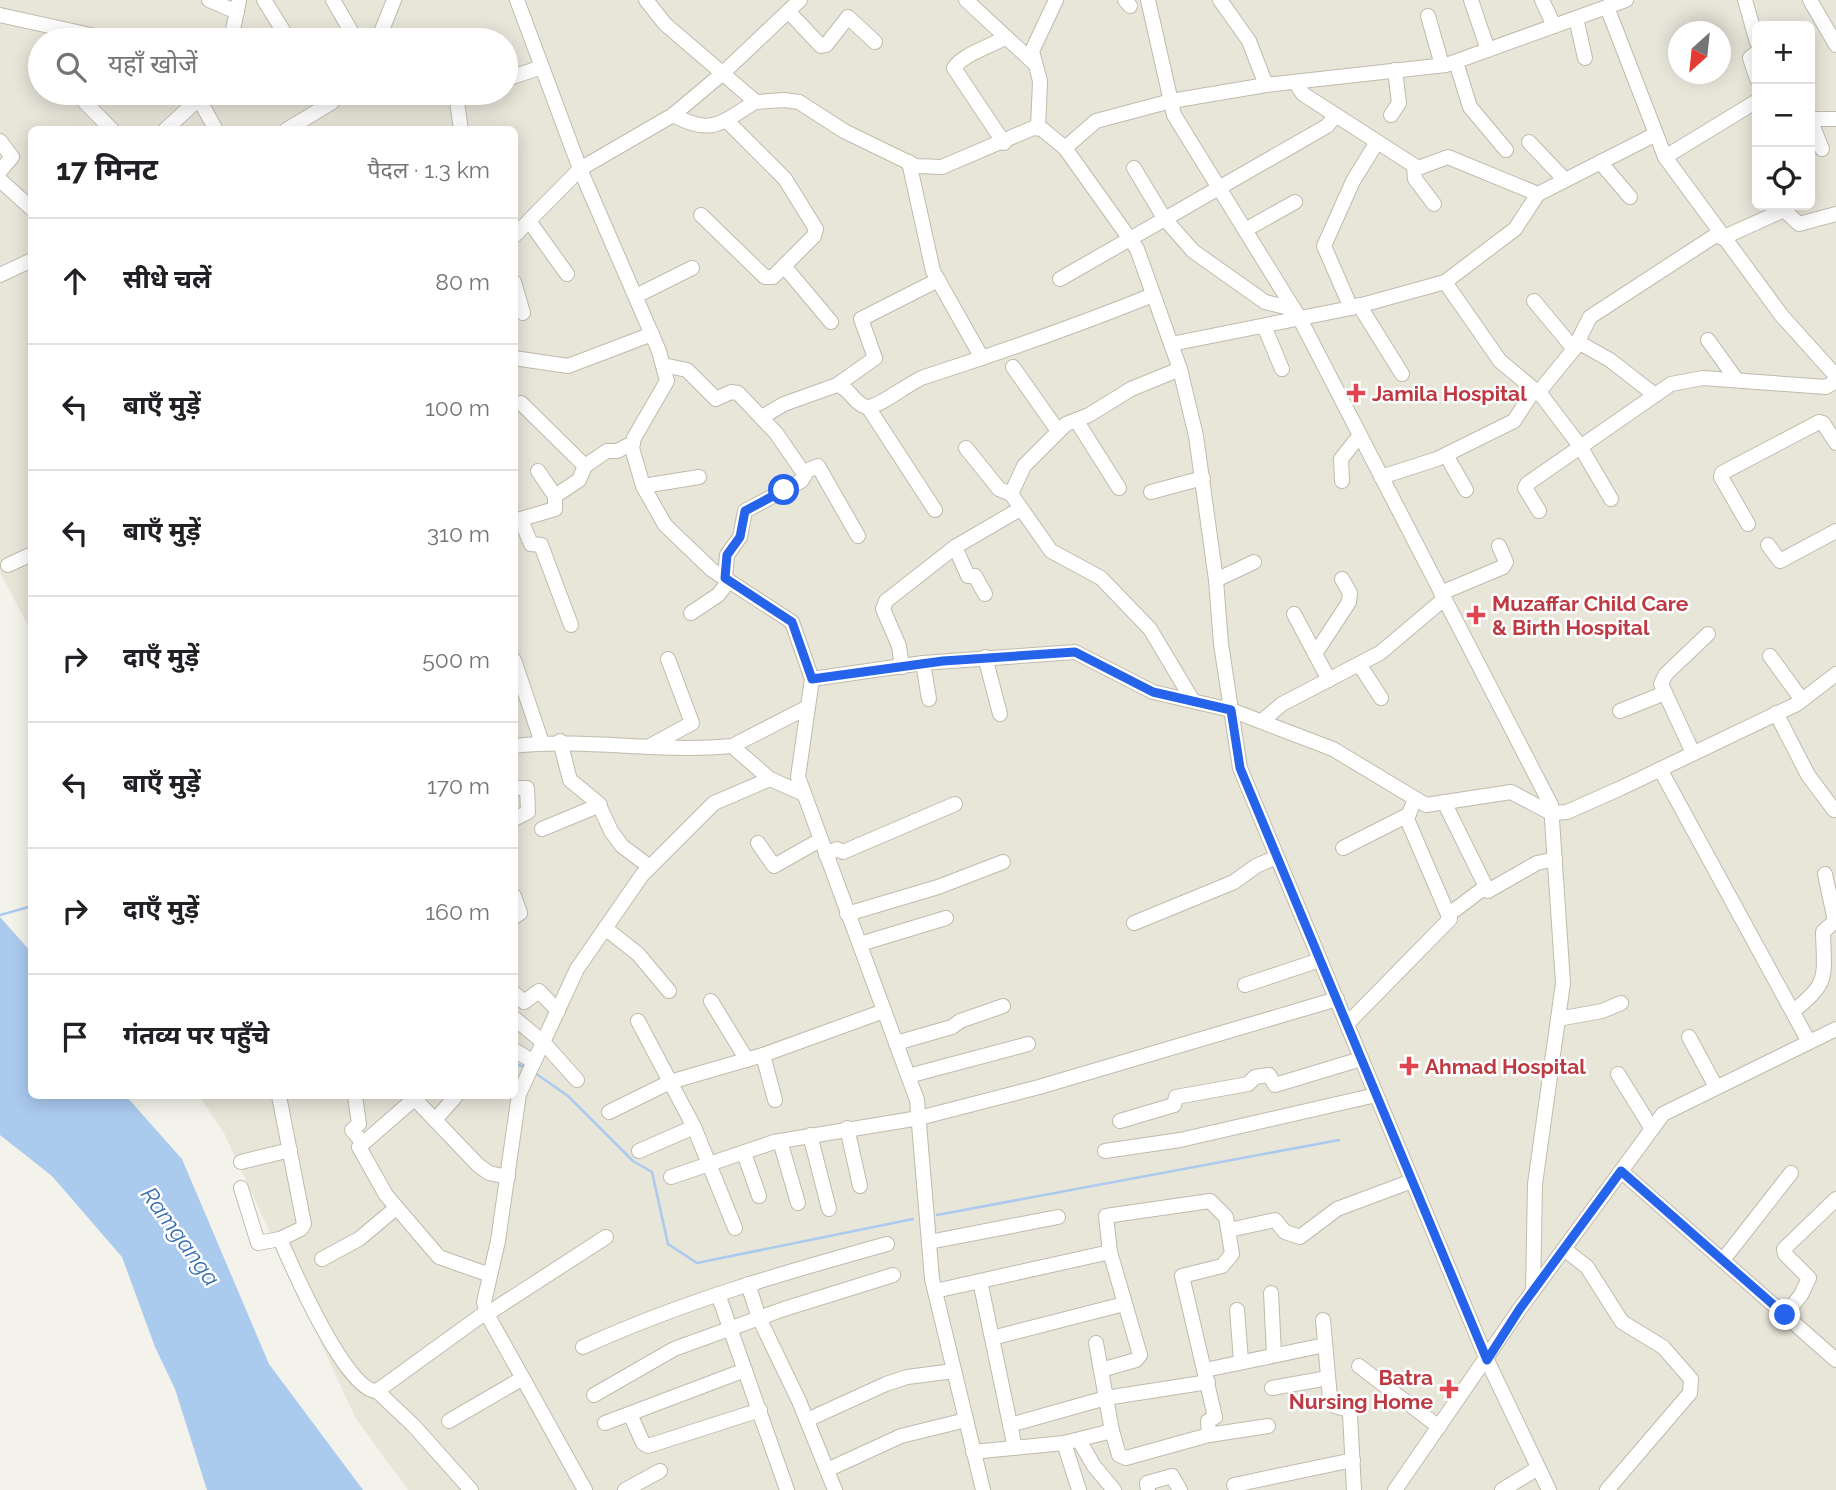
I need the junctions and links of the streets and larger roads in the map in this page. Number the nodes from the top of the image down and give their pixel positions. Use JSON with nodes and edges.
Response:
{"nodes":[{"id":1,"x":209,"y":0,"type":"edge"},
{"id":2,"x":264,"y":0,"type":"edge"},
{"id":3,"x":333,"y":0,"type":"edge"},
{"id":4,"x":394,"y":0,"type":"edge"},
{"id":5,"x":517,"y":0,"type":"edge"},
{"id":6,"x":800,"y":0,"type":"edge"},
{"id":7,"x":966,"y":0,"type":"edge"},
{"id":8,"x":1056,"y":0,"type":"edge"},
{"id":9,"x":1148,"y":0,"type":"edge"},
{"id":10,"x":1220,"y":0,"type":"edge"},
{"id":11,"x":1471,"y":0,"type":"edge"},
{"id":12,"x":1542,"y":0,"type":"edge"},
{"id":13,"x":1626,"y":0,"type":"edge"},
{"id":14,"x":1745,"y":0,"type":"edge"},
{"id":15,"x":1810,"y":0,"type":"edge"},
{"id":16,"x":653,"y":3,"type":"edge"},
{"id":17,"x":238,"y":6,"type":"edge"},
{"id":18,"x":1601,"y":6,"type":"edge"},
{"id":19,"x":788,"y":11,"type":"junction"},
{"id":20,"x":0,"y":15,"type":"edge"},
{"id":21,"x":1428,"y":16,"type":"dead end"},
{"id":22,"x":1576,"y":18,"type":"junction"},
{"id":23,"x":1752,"y":25,"type":"edge"},
{"id":24,"x":1554,"y":26,"type":"junction"},
{"id":25,"x":59,"y":28,"type":"edge"},
{"id":26,"x":233,"y":28,"type":"edge"},
{"id":27,"x":282,"y":28,"type":"edge"},
{"id":28,"x":349,"y":28,"type":"edge"},
{"id":29,"x":383,"y":28,"type":"edge"},
{"id":30,"x":1006,"y":37,"type":"junction"},
{"id":31,"x":875,"y":42,"type":"dead end"},
{"id":32,"x":1836,"y":45,"type":"edge"},
{"id":33,"x":1488,"y":50,"type":"junction"},
{"id":34,"x":1584,"y":58,"type":"dead end"},
{"id":35,"x":1449,"y":63,"type":"junction"},
{"id":36,"x":1035,"y":64,"type":"junction"},
{"id":37,"x":542,"y":67,"type":"junction"},
{"id":38,"x":1395,"y":70,"type":"junction"},
{"id":39,"x":723,"y":74,"type":"junction"},
{"id":40,"x":518,"y":75,"type":"edge"},
{"id":41,"x":1295,"y":82,"type":"junction"},
{"id":42,"x":1266,"y":85,"type":"junction"},
{"id":43,"x":1171,"y":101,"type":"junction"},
{"id":44,"x":755,"y":102,"type":"junction"},
{"id":45,"x":88,"y":105,"type":"edge"},
{"id":46,"x":192,"y":105,"type":"edge"},
{"id":47,"x":206,"y":105,"type":"edge"},
{"id":48,"x":328,"y":105,"type":"edge"},
{"id":49,"x":457,"y":105,"type":"edge"},
{"id":50,"x":1752,"y":105,"type":"edge"},
{"id":51,"x":673,"y":115,"type":"junction"},
{"id":52,"x":1336,"y":115,"type":"junction"},
{"id":53,"x":1391,"y":115,"type":"dead end"},
{"id":54,"x":1815,"y":119,"type":"edge"},
{"id":55,"x":1836,"y":119,"type":"edge"},
{"id":56,"x":726,"y":120,"type":"junction"},
{"id":57,"x":108,"y":126,"type":"edge"},
{"id":58,"x":169,"y":126,"type":"edge"},
{"id":59,"x":214,"y":126,"type":"edge"},
{"id":60,"x":293,"y":126,"type":"edge"},
{"id":61,"x":460,"y":126,"type":"edge"},
{"id":62,"x":1038,"y":128,"type":"junction"},
{"id":63,"x":1815,"y":132,"type":"edge"},
{"id":64,"x":1656,"y":134,"type":"junction"},
{"id":65,"x":0,"y":141,"type":"edge"},
{"id":66,"x":1377,"y":142,"type":"junction"},
{"id":67,"x":1529,"y":142,"type":"dead end"},
{"id":68,"x":1004,"y":143,"type":"junction"},
{"id":69,"x":1065,"y":148,"type":"junction"},
{"id":70,"x":1822,"y":149,"type":"dead end"},
{"id":71,"x":1506,"y":150,"type":"dead end"},
{"id":72,"x":1664,"y":157,"type":"junction"},
{"id":73,"x":909,"y":162,"type":"junction"},
{"id":74,"x":1601,"y":162,"type":"junction"},
{"id":75,"x":1414,"y":166,"type":"junction"},
{"id":76,"x":1134,"y":168,"type":"dead end"},
{"id":77,"x":580,"y":169,"type":"junction"},
{"id":78,"x":0,"y":171,"type":"edge"},
{"id":79,"x":0,"y":180,"type":"edge"},
{"id":80,"x":1565,"y":180,"type":"junction"},
{"id":81,"x":1218,"y":187,"type":"junction"},
{"id":82,"x":1538,"y":194,"type":"junction"},
{"id":83,"x":1630,"y":197,"type":"dead end"},
{"id":84,"x":1295,"y":202,"type":"dead end"},
{"id":85,"x":1434,"y":204,"type":"dead end"},
{"id":86,"x":28,"y":205,"type":"edge"},
{"id":87,"x":1836,"y":214,"type":"edge"},
{"id":88,"x":701,"y":215,"type":"dead end"},
{"id":89,"x":1164,"y":218,"type":"junction"},
{"id":90,"x":519,"y":229,"type":"edge"},
{"id":91,"x":1245,"y":230,"type":"junction"},
{"id":92,"x":1721,"y":235,"type":"junction"},
{"id":93,"x":1129,"y":237,"type":"junction"},
{"id":94,"x":28,"y":262,"type":"edge"},
{"id":95,"x":784,"y":266,"type":"junction"},
{"id":96,"x":692,"y":268,"type":"dead end"},
{"id":97,"x":567,"y":274,"type":"dead end"},
{"id":98,"x":0,"y":275,"type":"edge"},
{"id":99,"x":1060,"y":279,"type":"dead end"},
{"id":100,"x":938,"y":280,"type":"junction"},
{"id":101,"x":1445,"y":282,"type":"junction"},
{"id":102,"x":518,"y":296,"type":"edge"},
{"id":103,"x":636,"y":296,"type":"junction"},
{"id":104,"x":1153,"y":296,"type":"junction"},
{"id":105,"x":1534,"y":302,"type":"dead end"},
{"id":106,"x":1355,"y":306,"type":"junction"},
{"id":107,"x":523,"y":313,"type":"dead end"},
{"id":108,"x":1297,"y":314,"type":"junction"},
{"id":109,"x":831,"y":322,"type":"dead end"},
{"id":110,"x":1264,"y":326,"type":"junction"},
{"id":111,"x":652,"y":334,"type":"junction"},
{"id":112,"x":1708,"y":340,"type":"dead end"},
{"id":113,"x":1171,"y":344,"type":"junction"},
{"id":114,"x":1576,"y":345,"type":"junction"},
{"id":115,"x":982,"y":358,"type":"junction"},
{"id":116,"x":518,"y":359,"type":"edge"},
{"id":117,"x":663,"y":365,"type":"junction"},
{"id":118,"x":1013,"y":367,"type":"dead end"},
{"id":119,"x":1180,"y":369,"type":"junction"},
{"id":120,"x":1282,"y":369,"type":"dead end"},
{"id":121,"x":1402,"y":374,"type":"dead end"},
{"id":122,"x":1836,"y":378,"type":"edge"},
{"id":123,"x":1736,"y":379,"type":"junction"},
{"id":124,"x":837,"y":385,"type":"junction"},
{"id":125,"x":1536,"y":392,"type":"junction"},
{"id":126,"x":1655,"y":395,"type":"junction"},
{"id":127,"x":521,"y":403,"type":"dead end"},
{"id":128,"x":868,"y":407,"type":"junction"},
{"id":129,"x":762,"y":417,"type":"junction"},
{"id":130,"x":1076,"y":420,"type":"junction"},
{"id":131,"x":1058,"y":431,"type":"junction"},
{"id":132,"x":1360,"y":435,"type":"junction"},
{"id":133,"x":633,"y":443,"type":"junction"},
{"id":134,"x":1836,"y":443,"type":"edge"},
{"id":135,"x":1580,"y":446,"type":"junction"},
{"id":136,"x":966,"y":448,"type":"dead end"},
{"id":137,"x":1446,"y":455,"type":"junction"},
{"id":138,"x":585,"y":466,"type":"junction"},
{"id":139,"x":538,"y":471,"type":"dead end"},
{"id":140,"x":804,"y":472,"type":"junction"},
{"id":141,"x":699,"y":477,"type":"dead end"},
{"id":142,"x":1381,"y":477,"type":"junction"},
{"id":143,"x":1203,"y":478,"type":"junction"},
{"id":144,"x":1342,"y":481,"type":"dead end"},
{"id":145,"x":643,"y":486,"type":"junction"},
{"id":146,"x":1119,"y":488,"type":"dead end"},
{"id":147,"x":1466,"y":490,"type":"dead end"},
{"id":148,"x":1151,"y":492,"type":"dead end"},
{"id":149,"x":1011,"y":494,"type":"junction"},
{"id":150,"x":555,"y":496,"type":"junction"},
{"id":151,"x":1611,"y":499,"type":"dead end"},
{"id":152,"x":1020,"y":509,"type":"junction"},
{"id":153,"x":935,"y":510,"type":"dead end"},
{"id":154,"x":1539,"y":511,"type":"dead end"},
{"id":155,"x":518,"y":521,"type":"edge"},
{"id":156,"x":1748,"y":524,"type":"dead end"},
{"id":157,"x":1836,"y":531,"type":"edge"},
{"id":158,"x":858,"y":536,"type":"dead end"},
{"id":159,"x":1768,"y":545,"type":"dead end"},
{"id":160,"x":1499,"y":546,"type":"dead end"},
{"id":161,"x":955,"y":547,"type":"junction"},
{"id":162,"x":28,"y":556,"type":"edge"},
{"id":163,"x":1254,"y":562,"type":"dead end"},
{"id":164,"x":8,"y":565,"type":"dead end"},
{"id":165,"x":727,"y":579,"type":"junction"},
{"id":166,"x":1342,"y":579,"type":"dead end"},
{"id":167,"x":1216,"y":580,"type":"junction"},
{"id":168,"x":985,"y":594,"type":"dead end"},
{"id":169,"x":1442,"y":596,"type":"junction"},
{"id":170,"x":691,"y":612,"type":"dead end"},
{"id":171,"x":1294,"y":614,"type":"dead end"},
{"id":172,"x":571,"y":625,"type":"dead end"},
{"id":173,"x":1708,"y":634,"type":"dead end"},
{"id":174,"x":1315,"y":654,"type":"junction"},
{"id":175,"x":1770,"y":656,"type":"dead end"},
{"id":176,"x":985,"y":657,"type":"junction"},
{"id":177,"x":668,"y":659,"type":"dead end"},
{"id":178,"x":923,"y":663,"type":"junction"},
{"id":179,"x":1359,"y":664,"type":"junction"},
{"id":180,"x":902,"y":667,"type":"junction"},
{"id":181,"x":518,"y":672,"type":"edge"},
{"id":182,"x":1836,"y":674,"type":"edge"},
{"id":183,"x":812,"y":679,"type":"junction"},
{"id":184,"x":1329,"y":680,"type":"junction"},
{"id":185,"x":1665,"y":693,"type":"junction"},
{"id":186,"x":1381,"y":698,"type":"dead end"},
{"id":187,"x":929,"y":699,"type":"dead end"},
{"id":188,"x":1802,"y":699,"type":"junction"},
{"id":189,"x":1193,"y":701,"type":"junction"},
{"id":190,"x":808,"y":707,"type":"junction"},
{"id":191,"x":1231,"y":710,"type":"junction"},
{"id":192,"x":1620,"y":711,"type":"dead end"},
{"id":193,"x":1776,"y":713,"type":"junction"},
{"id":194,"x":1000,"y":714,"type":"dead end"},
{"id":195,"x":1262,"y":721,"type":"junction"},
{"id":196,"x":560,"y":741,"type":"junction"},
{"id":197,"x":542,"y":743,"type":"junction"},
{"id":198,"x":518,"y":746,"type":"edge"},
{"id":199,"x":732,"y":746,"type":"junction"},
{"id":200,"x":649,"y":747,"type":"junction"},
{"id":201,"x":1693,"y":753,"type":"junction"},
{"id":202,"x":1660,"y":769,"type":"junction"},
{"id":203,"x":770,"y":779,"type":"junction"},
{"id":204,"x":518,"y":788,"type":"edge"},
{"id":205,"x":804,"y":794,"type":"junction"},
{"id":206,"x":1415,"y":799,"type":"junction"},
{"id":207,"x":1444,"y":802,"type":"junction"},
{"id":208,"x":955,"y":804,"type":"dead end"},
{"id":209,"x":600,"y":805,"type":"junction"},
{"id":210,"x":1833,"y":810,"type":"dead end"},
{"id":211,"x":1551,"y":813,"type":"junction"},
{"id":212,"x":1406,"y":816,"type":"junction"},
{"id":213,"x":518,"y":817,"type":"edge"},
{"id":214,"x":542,"y":829,"type":"dead end"},
{"id":215,"x":820,"y":839,"type":"junction"},
{"id":216,"x":758,"y":843,"type":"dead end"},
{"id":217,"x":1343,"y":848,"type":"dead end"},
{"id":218,"x":826,"y":855,"type":"junction"},
{"id":219,"x":1277,"y":857,"type":"junction"},
{"id":220,"x":1555,"y":859,"type":"junction"},
{"id":221,"x":1003,"y":862,"type":"dead end"},
{"id":222,"x":650,"y":867,"type":"junction"},
{"id":223,"x":1825,"y":874,"type":"dead end"},
{"id":224,"x":1484,"y":888,"type":"junction"},
{"id":225,"x":847,"y":914,"type":"junction"},
{"id":226,"x":1448,"y":915,"type":"junction"},
{"id":227,"x":946,"y":918,"type":"dead end"},
{"id":228,"x":1134,"y":923,"type":"dead end"},
{"id":229,"x":606,"y":928,"type":"junction"},
{"id":230,"x":860,"y":944,"type":"junction"},
{"id":231,"x":1320,"y":960,"type":"junction"},
{"id":232,"x":1245,"y":985,"type":"dead end"},
{"id":233,"x":669,"y":991,"type":"dead end"},
{"id":234,"x":518,"y":997,"type":"edge"},
{"id":235,"x":1337,"y":999,"type":"junction"},
{"id":236,"x":711,"y":1001,"type":"dead end"},
{"id":237,"x":1621,"y":1003,"type":"dead end"},
{"id":238,"x":1003,"y":1006,"type":"dead end"},
{"id":239,"x":558,"y":1011,"type":"junction"},
{"id":240,"x":884,"y":1011,"type":"junction"},
{"id":241,"x":1793,"y":1012,"type":"junction"},
{"id":242,"x":1558,"y":1019,"type":"junction"},
{"id":243,"x":518,"y":1021,"type":"edge"},
{"id":244,"x":638,"y":1021,"type":"dead end"},
{"id":245,"x":1347,"y":1024,"type":"junction"},
{"id":246,"x":1836,"y":1029,"type":"edge"},
{"id":247,"x":1689,"y":1037,"type":"dead end"},
{"id":248,"x":543,"y":1042,"type":"junction"},
{"id":249,"x":896,"y":1042,"type":"junction"},
{"id":250,"x":1809,"y":1042,"type":"junction"},
{"id":251,"x":1028,"y":1044,"type":"dead end"},
{"id":252,"x":763,"y":1055,"type":"junction"},
{"id":253,"x":518,"y":1056,"type":"edge"},
{"id":254,"x":1361,"y":1059,"type":"junction"},
{"id":255,"x":747,"y":1060,"type":"junction"},
{"id":256,"x":530,"y":1069,"type":"junction"},
{"id":257,"x":1618,"y":1074,"type":"dead end"},
{"id":258,"x":908,"y":1076,"type":"junction"},
{"id":259,"x":577,"y":1080,"type":"dead end"},
{"id":260,"x":670,"y":1082,"type":"junction"},
{"id":261,"x":1716,"y":1087,"type":"junction"},
{"id":262,"x":1376,"y":1094,"type":"junction"},
{"id":263,"x":280,"y":1099,"type":"edge"},
{"id":264,"x":355,"y":1099,"type":"edge"},
{"id":265,"x":411,"y":1099,"type":"edge"},
{"id":266,"x":415,"y":1099,"type":"edge"},
{"id":267,"x":453,"y":1099,"type":"edge"},
{"id":268,"x":775,"y":1100,"type":"dead end"},
{"id":269,"x":609,"y":1112,"type":"dead end"},
{"id":270,"x":919,"y":1118,"type":"junction"},
{"id":271,"x":435,"y":1120,"type":"junction"},
{"id":272,"x":1120,"y":1121,"type":"dead end"},
{"id":273,"x":694,"y":1127,"type":"junction"},
{"id":274,"x":847,"y":1128,"type":"junction"},
{"id":275,"x":1652,"y":1129,"type":"junction"},
{"id":276,"x":810,"y":1135,"type":"junction"},
{"id":277,"x":780,"y":1141,"type":"junction"},
{"id":278,"x":362,"y":1142,"type":"junction"},
{"id":279,"x":290,"y":1150,"type":"junction"},
{"id":280,"x":1105,"y":1150,"type":"dead end"},
{"id":281,"x":639,"y":1151,"type":"dead end"},
{"id":282,"x":744,"y":1153,"type":"junction"},
{"id":283,"x":242,"y":1162,"type":"dead end"},
{"id":284,"x":710,"y":1164,"type":"junction"},
{"id":285,"x":1621,"y":1171,"type":"junction"},
{"id":286,"x":1791,"y":1173,"type":"dead end"},
{"id":287,"x":508,"y":1177,"type":"junction"},
{"id":288,"x":671,"y":1177,"type":"dead end"},
{"id":289,"x":1412,"y":1181,"type":"junction"},
{"id":290,"x":860,"y":1186,"type":"dead end"},
{"id":291,"x":241,"y":1188,"type":"dead end"},
{"id":292,"x":759,"y":1196,"type":"dead end"},
{"id":293,"x":1836,"y":1199,"type":"edge"},
{"id":294,"x":798,"y":1203,"type":"dead end"},
{"id":295,"x":397,"y":1208,"type":"junction"},
{"id":296,"x":829,"y":1209,"type":"dead end"},
{"id":297,"x":1058,"y":1217,"type":"dead end"},
{"id":298,"x":735,"y":1228,"type":"dead end"},
{"id":299,"x":1229,"y":1230,"type":"junction"},
{"id":300,"x":606,"y":1237,"type":"dead end"},
{"id":301,"x":280,"y":1240,"type":"junction"},
{"id":302,"x":929,"y":1242,"type":"junction"},
{"id":303,"x":887,"y":1244,"type":"dead end"},
{"id":304,"x":1564,"y":1249,"type":"junction"},
{"id":305,"x":1110,"y":1252,"type":"junction"},
{"id":306,"x":322,"y":1259,"type":"dead end"},
{"id":307,"x":1723,"y":1260,"type":"junction"},
{"id":308,"x":490,"y":1275,"type":"junction"},
{"id":309,"x":893,"y":1275,"type":"dead end"},
{"id":310,"x":980,"y":1281,"type":"junction"},
{"id":311,"x":748,"y":1284,"type":"junction"},
{"id":312,"x":934,"y":1291,"type":"junction"},
{"id":313,"x":1533,"y":1292,"type":"junction"},
{"id":314,"x":1271,"y":1293,"type":"dead end"},
{"id":315,"x":718,"y":1294,"type":"junction"},
{"id":316,"x":1124,"y":1304,"type":"junction"},
{"id":317,"x":1237,"y":1310,"type":"dead end"},
{"id":318,"x":486,"y":1313,"type":"junction"},
{"id":319,"x":1785,"y":1315,"type":"junction"},
{"id":320,"x":760,"y":1318,"type":"junction"},
{"id":321,"x":1323,"y":1320,"type":"dead end"},
{"id":322,"x":731,"y":1329,"type":"junction"},
{"id":323,"x":992,"y":1338,"type":"junction"},
{"id":324,"x":1096,"y":1343,"type":"dead end"},
{"id":325,"x":1325,"y":1345,"type":"junction"},
{"id":326,"x":583,"y":1347,"type":"dead end"},
{"id":327,"x":1274,"y":1354,"type":"junction"},
{"id":328,"x":1241,"y":1360,"type":"junction"},
{"id":329,"x":1487,"y":1360,"type":"junction"},
{"id":330,"x":1836,"y":1360,"type":"edge"},
{"id":331,"x":1359,"y":1366,"type":"dead end"},
{"id":332,"x":746,"y":1370,"type":"junction"},
{"id":333,"x":1101,"y":1370,"type":"junction"},
{"id":334,"x":954,"y":1371,"type":"junction"},
{"id":335,"x":1206,"y":1376,"type":"junction"},
{"id":336,"x":523,"y":1378,"type":"junction"},
{"id":337,"x":1328,"y":1378,"type":"junction"},
{"id":338,"x":1272,"y":1388,"type":"dead end"},
{"id":339,"x":377,"y":1391,"type":"junction"},
{"id":340,"x":594,"y":1395,"type":"dead end"},
{"id":341,"x":1106,"y":1398,"type":"junction"},
{"id":342,"x":760,"y":1410,"type":"junction"},
{"id":343,"x":630,"y":1414,"type":"junction"},
{"id":344,"x":807,"y":1420,"type":"junction"},
{"id":345,"x":966,"y":1420,"type":"junction"},
{"id":346,"x":449,"y":1421,"type":"dead end"},
{"id":347,"x":605,"y":1423,"type":"dead end"},
{"id":348,"x":1010,"y":1424,"type":"junction"},
{"id":349,"x":1268,"y":1426,"type":"dead end"},
{"id":350,"x":1439,"y":1427,"type":"junction"},
{"id":351,"x":1112,"y":1432,"type":"junction"},
{"id":352,"x":1209,"y":1435,"type":"junction"},
{"id":353,"x":1079,"y":1440,"type":"junction"},
{"id":354,"x":1064,"y":1443,"type":"junction"},
{"id":355,"x":1015,"y":1448,"type":"junction"},
{"id":356,"x":974,"y":1452,"type":"junction"},
{"id":357,"x":1353,"y":1460,"type":"junction"},
{"id":358,"x":1538,"y":1468,"type":"junction"},
{"id":359,"x":660,"y":1471,"type":"dead end"},
{"id":360,"x":827,"y":1471,"type":"junction"},
{"id":361,"x":1234,"y":1485,"type":"dead end"},
{"id":362,"x":471,"y":1490,"type":"edge"},
{"id":363,"x":585,"y":1490,"type":"edge"},
{"id":364,"x":625,"y":1490,"type":"edge"},
{"id":365,"x":787,"y":1490,"type":"edge"},
{"id":366,"x":835,"y":1490,"type":"edge"},
{"id":367,"x":983,"y":1490,"type":"edge"},
{"id":368,"x":1079,"y":1490,"type":"edge"},
{"id":369,"x":1114,"y":1490,"type":"edge"},
{"id":370,"x":1148,"y":1490,"type":"edge"},
{"id":371,"x":1180,"y":1490,"type":"edge"},
{"id":372,"x":1354,"y":1490,"type":"edge"},
{"id":373,"x":1395,"y":1490,"type":"edge"},
{"id":374,"x":1502,"y":1490,"type":"edge"},
{"id":375,"x":1549,"y":1490,"type":"edge"},
{"id":376,"x":1607,"y":1490,"type":"edge"}],
"edges":[{"from":1,"to":17,"type":"street"},
{"from":2,"to":27,"type":"street"},
{"from":3,"to":28,"type":"street"},
{"from":4,"to":29,"type":"street"},
{"from":5,"to":37,"type":"street"},
{"from":6,"to":19,"type":"street"},
{"from":7,"to":30,"type":"street"},
{"from":8,"to":36,"type":"street"},
{"from":9,"to":43,"type":"street"},
{"from":10,"to":42,"type":"street"},
{"from":11,"to":33,"type":"street"},
{"from":12,"to":24,"type":"street"},
{"from":13,"to":18,"type":"street"},
{"from":14,"to":23,"type":"street"},
{"from":15,"to":32,"type":"street"},
{"from":16,"to":39,"type":"street"},
{"from":17,"to":26,"type":"street"},
{"from":18,"to":22,"type":"street"},
{"from":18,"to":64,"type":"street"},
{"from":19,"to":31,"type":"street"},
{"from":19,"to":39,"type":"street"},
{"from":20,"to":25,"type":"street"},
{"from":21,"to":35,"type":"street"},
{"from":22,"to":24,"type":"street"},
{"from":22,"to":34,"type":"street"},
{"from":24,"to":33,"type":"street"},
{"from":30,"to":36,"type":"street"},
{"from":30,"to":68,"type":"street"},
{"from":33,"to":35,"type":"street"},
{"from":35,"to":38,"type":"street"},
{"from":35,"to":71,"type":"street"},
{"from":36,"to":62,"type":"street"},
{"from":37,"to":40,"type":"street"},
{"from":37,"to":77,"type":"street"},
{"from":38,"to":41,"type":"street"},
{"from":38,"to":53,"type":"street"},
{"from":39,"to":44,"type":"street"},
{"from":39,"to":51,"type":"street"},
{"from":41,"to":42,"type":"street"},
{"from":41,"to":52,"type":"street"},
{"from":42,"to":43,"type":"street"},
{"from":43,"to":69,"type":"street"},
{"from":43,"to":81,"type":"street"},
{"from":44,"to":56,"type":"street"},
{"from":44,"to":73,"type":"street"},
{"from":45,"to":57,"type":"street"},
{"from":46,"to":58,"type":"street"},
{"from":47,"to":59,"type":"street"},
{"from":48,"to":60,"type":"street"},
{"from":49,"to":61,"type":"street"},
{"from":50,"to":72,"type":"street"},
{"from":51,"to":56,"type":"street"},
{"from":51,"to":77,"type":"street"},
{"from":52,"to":66,"type":"street"},
{"from":52,"to":81,"type":"street"},
{"from":54,"to":55,"type":"street"},
{"from":56,"to":95,"type":"street"},
{"from":62,"to":68,"type":"street"},
{"from":62,"to":69,"type":"street"},
{"from":63,"to":70,"type":"street"},
{"from":64,"to":72,"type":"street"},
{"from":64,"to":74,"type":"street"},
{"from":65,"to":78,"type":"street"},
{"from":66,"to":75,"type":"street"},
{"from":66,"to":106,"type":"street"},
{"from":67,"to":80,"type":"street"},
{"from":68,"to":73,"type":"street"},
{"from":69,"to":93,"type":"street"},
{"from":72,"to":92,"type":"street"},
{"from":73,"to":100,"type":"street"},
{"from":74,"to":80,"type":"street"},
{"from":74,"to":83,"type":"street"},
{"from":75,"to":82,"type":"street"},
{"from":75,"to":85,"type":"street"},
{"from":76,"to":89,"type":"street"},
{"from":77,"to":90,"type":"street"},
{"from":77,"to":103,"type":"street"},
{"from":79,"to":86,"type":"street"},
{"from":80,"to":82,"type":"street"},
{"from":81,"to":89,"type":"street"},
{"from":81,"to":91,"type":"street"},
{"from":82,"to":101,"type":"street"},
{"from":84,"to":91,"type":"street"},
{"from":87,"to":92,"type":"street"},
{"from":88,"to":95,"type":"street"},
{"from":89,"to":93,"type":"street"},
{"from":89,"to":108,"type":"street"},
{"from":90,"to":97,"type":"street"},
{"from":91,"to":108,"type":"street"},
{"from":92,"to":114,"type":"street"},
{"from":92,"to":122,"type":"street"},
{"from":93,"to":99,"type":"street"},
{"from":93,"to":104,"type":"street"},
{"from":94,"to":98,"type":"street"},
{"from":95,"to":109,"type":"street"},
{"from":96,"to":103,"type":"street"},
{"from":100,"to":115,"type":"street"},
{"from":100,"to":124,"type":"street"},
{"from":101,"to":106,"type":"street"},
{"from":101,"to":125,"type":"street"},
{"from":102,"to":107,"type":"street"},
{"from":103,"to":111,"type":"street"},
{"from":104,"to":113,"type":"street"},
{"from":104,"to":115,"type":"street"},
{"from":105,"to":114,"type":"street"},
{"from":106,"to":108,"type":"street"},
{"from":106,"to":121,"type":"street"},
{"from":108,"to":110,"type":"street"},
{"from":108,"to":132,"type":"street"},
{"from":110,"to":113,"type":"street"},
{"from":110,"to":120,"type":"street"},
{"from":111,"to":116,"type":"street"},
{"from":111,"to":117,"type":"street"},
{"from":112,"to":123,"type":"street"},
{"from":113,"to":119,"type":"street"},
{"from":114,"to":125,"type":"street"},
{"from":114,"to":126,"type":"street"},
{"from":115,"to":128,"type":"street"},
{"from":117,"to":129,"type":"street"},
{"from":117,"to":133,"type":"street"},
{"from":118,"to":131,"type":"street"},
{"from":119,"to":130,"type":"street"},
{"from":119,"to":143,"type":"street"},
{"from":122,"to":123,"type":"street"},
{"from":123,"to":126,"type":"street"},
{"from":124,"to":128,"type":"street"},
{"from":124,"to":129,"type":"street"},
{"from":125,"to":135,"type":"street"},
{"from":125,"to":137,"type":"street"},
{"from":126,"to":135,"type":"street"},
{"from":127,"to":138,"type":"street"},
{"from":128,"to":153,"type":"street"},
{"from":129,"to":140,"type":"street"},
{"from":130,"to":131,"type":"street"},
{"from":130,"to":146,"type":"street"},
{"from":131,"to":149,"type":"street"},
{"from":132,"to":142,"type":"street"},
{"from":132,"to":144,"type":"street"},
{"from":133,"to":138,"type":"street"},
{"from":133,"to":145,"type":"street"},
{"from":134,"to":156,"type":"street"},
{"from":135,"to":151,"type":"street"},
{"from":135,"to":154,"type":"street"},
{"from":136,"to":149,"type":"street"},
{"from":137,"to":142,"type":"street"},
{"from":137,"to":147,"type":"street"},
{"from":138,"to":150,"type":"street"},
{"from":139,"to":150,"type":"street"},
{"from":140,"to":158,"type":"street"},
{"from":140,"to":165,"type":"street"},
{"from":141,"to":145,"type":"street"},
{"from":142,"to":169,"type":"street"},
{"from":143,"to":148,"type":"street"},
{"from":143,"to":167,"type":"street"},
{"from":145,"to":165,"type":"street"},
{"from":149,"to":152,"type":"street"},
{"from":150,"to":155,"type":"street"},
{"from":152,"to":161,"type":"street"},
{"from":152,"to":189,"type":"street"},
{"from":155,"to":172,"type":"street"},
{"from":157,"to":159,"type":"street"},
{"from":160,"to":169,"type":"street"},
{"from":161,"to":168,"type":"street"},
{"from":161,"to":180,"type":"street"},
{"from":162,"to":164,"type":"street"},
{"from":163,"to":167,"type":"street"},
{"from":165,"to":170,"type":"street"},
{"from":165,"to":183,"type":"street"},
{"from":166,"to":174,"type":"street"},
{"from":167,"to":191,"type":"street"},
{"from":169,"to":179,"type":"street"},
{"from":169,"to":211,"type":"street"},
{"from":171,"to":174,"type":"street"},
{"from":173,"to":185,"type":"street"},
{"from":174,"to":184,"type":"street"},
{"from":175,"to":188,"type":"street"},
{"from":176,"to":178,"type":"street"},
{"from":176,"to":189,"type":"street"},
{"from":176,"to":194,"type":"street"},
{"from":177,"to":200,"type":"street"},
{"from":178,"to":180,"type":"street"},
{"from":178,"to":187,"type":"street"},
{"from":179,"to":184,"type":"street"},
{"from":179,"to":186,"type":"street"},
{"from":180,"to":183,"type":"street"},
{"from":181,"to":197,"type":"street"},
{"from":182,"to":188,"type":"street"},
{"from":183,"to":190,"type":"street"},
{"from":184,"to":195,"type":"street"},
{"from":185,"to":192,"type":"street"},
{"from":185,"to":201,"type":"street"},
{"from":188,"to":193,"type":"street"},
{"from":189,"to":191,"type":"street"},
{"from":190,"to":199,"type":"street"},
{"from":190,"to":205,"type":"street"},
{"from":191,"to":195,"type":"street"},
{"from":191,"to":219,"type":"street"},
{"from":193,"to":201,"type":"street"},
{"from":193,"to":210,"type":"street"},
{"from":195,"to":206,"type":"street"},
{"from":196,"to":197,"type":"street"},
{"from":196,"to":200,"type":"street"},
{"from":196,"to":209,"type":"street"},
{"from":197,"to":198,"type":"street"},
{"from":199,"to":200,"type":"street"},
{"from":199,"to":203,"type":"street"},
{"from":201,"to":202,"type":"street"},
{"from":202,"to":211,"type":"street"},
{"from":202,"to":241,"type":"street"},
{"from":203,"to":205,"type":"street"},
{"from":203,"to":222,"type":"street"},
{"from":204,"to":213,"type":"street"},
{"from":205,"to":215,"type":"street"},
{"from":206,"to":207,"type":"street"},
{"from":206,"to":212,"type":"street"},
{"from":207,"to":211,"type":"street"},
{"from":207,"to":224,"type":"street"},
{"from":208,"to":218,"type":"street"},
{"from":209,"to":214,"type":"street"},
{"from":209,"to":222,"type":"street"},
{"from":211,"to":220,"type":"street"},
{"from":212,"to":217,"type":"street"},
{"from":212,"to":226,"type":"street"},
{"from":215,"to":216,"type":"street"},
{"from":215,"to":218,"type":"street"},
{"from":218,"to":225,"type":"street"},
{"from":219,"to":228,"type":"street"},
{"from":219,"to":231,"type":"street"},
{"from":220,"to":224,"type":"street"},
{"from":220,"to":242,"type":"street"},
{"from":221,"to":225,"type":"street"},
{"from":222,"to":229,"type":"street"},
{"from":223,"to":241,"type":"street"},
{"from":224,"to":226,"type":"street"},
{"from":225,"to":230,"type":"street"},
{"from":226,"to":245,"type":"street"},
{"from":227,"to":230,"type":"street"},
{"from":229,"to":233,"type":"street"},
{"from":229,"to":239,"type":"street"},
{"from":230,"to":240,"type":"street"},
{"from":231,"to":232,"type":"street"},
{"from":231,"to":235,"type":"street"},
{"from":234,"to":239,"type":"street"},
{"from":235,"to":245,"type":"street"},
{"from":235,"to":270,"type":"street"},
{"from":236,"to":255,"type":"street"},
{"from":237,"to":242,"type":"street"},
{"from":238,"to":249,"type":"street"},
{"from":239,"to":248,"type":"street"},
{"from":240,"to":249,"type":"street"},
{"from":240,"to":252,"type":"street"},
{"from":241,"to":250,"type":"street"},
{"from":242,"to":313,"type":"street"},
{"from":243,"to":248,"type":"street"},
{"from":244,"to":260,"type":"street"},
{"from":245,"to":254,"type":"street"},
{"from":246,"to":250,"type":"street"},
{"from":247,"to":261,"type":"street"},
{"from":248,"to":256,"type":"street"},
{"from":248,"to":259,"type":"street"},
{"from":249,"to":258,"type":"street"},
{"from":250,"to":261,"type":"street"},
{"from":251,"to":258,"type":"street"},
{"from":252,"to":255,"type":"street"},
{"from":252,"to":268,"type":"street"},
{"from":253,"to":256,"type":"street"},
{"from":254,"to":262,"type":"street"},
{"from":254,"to":272,"type":"street"},
{"from":255,"to":260,"type":"street"},
{"from":256,"to":287,"type":"street"},
{"from":257,"to":275,"type":"street"},
{"from":258,"to":270,"type":"street"},
{"from":260,"to":269,"type":"street"},
{"from":260,"to":273,"type":"street"},
{"from":261,"to":275,"type":"street"},
{"from":262,"to":280,"type":"street"},
{"from":262,"to":289,"type":"street"},
{"from":263,"to":279,"type":"street"},
{"from":264,"to":278,"type":"street"},
{"from":265,"to":278,"type":"street"},
{"from":266,"to":271,"type":"street"},
{"from":267,"to":271,"type":"street"},
{"from":270,"to":274,"type":"street"},
{"from":270,"to":302,"type":"street"},
{"from":271,"to":287,"type":"street"},
{"from":273,"to":281,"type":"street"},
{"from":273,"to":284,"type":"street"},
{"from":274,"to":276,"type":"street"},
{"from":274,"to":290,"type":"street"},
{"from":275,"to":285,"type":"street"},
{"from":276,"to":277,"type":"street"},
{"from":276,"to":296,"type":"street"},
{"from":277,"to":282,"type":"street"},
{"from":277,"to":294,"type":"street"},
{"from":278,"to":295,"type":"street"},
{"from":279,"to":283,"type":"street"},
{"from":279,"to":301,"type":"street"},
{"from":282,"to":284,"type":"street"},
{"from":282,"to":292,"type":"street"},
{"from":284,"to":288,"type":"street"},
{"from":284,"to":298,"type":"street"},
{"from":285,"to":304,"type":"street"},
{"from":285,"to":307,"type":"street"},
{"from":286,"to":307,"type":"street"},
{"from":287,"to":308,"type":"street"},
{"from":289,"to":299,"type":"street"},
{"from":289,"to":329,"type":"street"},
{"from":291,"to":301,"type":"street"},
{"from":293,"to":319,"type":"street"},
{"from":295,"to":306,"type":"street"},
{"from":295,"to":308,"type":"street"},
{"from":297,"to":302,"type":"street"},
{"from":299,"to":305,"type":"street"},
{"from":299,"to":335,"type":"street"},
{"from":300,"to":318,"type":"street"},
{"from":301,"to":339,"type":"street"},
{"from":302,"to":312,"type":"street"},
{"from":303,"to":311,"type":"street"},
{"from":304,"to":313,"type":"street"},
{"from":304,"to":376,"type":"street"},
{"from":305,"to":310,"type":"street"},
{"from":305,"to":316,"type":"street"},
{"from":307,"to":319,"type":"street"},
{"from":308,"to":318,"type":"street"},
{"from":309,"to":320,"type":"street"},
{"from":310,"to":312,"type":"street"},
{"from":310,"to":323,"type":"street"},
{"from":311,"to":315,"type":"street"},
{"from":311,"to":320,"type":"street"},
{"from":312,"to":334,"type":"street"},
{"from":313,"to":329,"type":"street"},
{"from":314,"to":327,"type":"street"},
{"from":315,"to":322,"type":"street"},
{"from":315,"to":326,"type":"street"},
{"from":316,"to":323,"type":"street"},
{"from":316,"to":333,"type":"street"},
{"from":317,"to":328,"type":"street"},
{"from":318,"to":336,"type":"street"},
{"from":318,"to":339,"type":"street"},
{"from":319,"to":330,"type":"street"},
{"from":320,"to":322,"type":"street"},
{"from":320,"to":344,"type":"street"},
{"from":321,"to":325,"type":"street"},
{"from":322,"to":332,"type":"street"},
{"from":322,"to":340,"type":"street"},
{"from":323,"to":348,"type":"street"},
{"from":324,"to":333,"type":"street"},
{"from":325,"to":327,"type":"street"},
{"from":325,"to":337,"type":"street"},
{"from":327,"to":328,"type":"street"},
{"from":328,"to":335,"type":"street"},
{"from":329,"to":350,"type":"street"},
{"from":329,"to":358,"type":"street"},
{"from":331,"to":350,"type":"street"},
{"from":332,"to":342,"type":"street"},
{"from":332,"to":343,"type":"street"},
{"from":333,"to":341,"type":"street"},
{"from":334,"to":344,"type":"street"},
{"from":334,"to":345,"type":"street"},
{"from":335,"to":341,"type":"street"},
{"from":335,"to":352,"type":"street"},
{"from":336,"to":346,"type":"street"},
{"from":336,"to":363,"type":"street"},
{"from":337,"to":338,"type":"street"},
{"from":337,"to":357,"type":"street"},
{"from":339,"to":362,"type":"street"},
{"from":341,"to":348,"type":"street"},
{"from":341,"to":351,"type":"street"},
{"from":342,"to":343,"type":"street"},
{"from":342,"to":365,"type":"street"},
{"from":343,"to":347,"type":"street"},
{"from":344,"to":360,"type":"street"},
{"from":345,"to":356,"type":"street"},
{"from":345,"to":360,"type":"street"},
{"from":348,"to":355,"type":"street"},
{"from":349,"to":352,"type":"street"},
{"from":350,"to":373,"type":"street"},
{"from":351,"to":352,"type":"street"},
{"from":351,"to":353,"type":"street"},
{"from":353,"to":354,"type":"street"},
{"from":353,"to":369,"type":"street"},
{"from":354,"to":355,"type":"street"},
{"from":354,"to":368,"type":"street"},
{"from":355,"to":356,"type":"street"},
{"from":356,"to":367,"type":"street"},
{"from":357,"to":361,"type":"street"},
{"from":357,"to":372,"type":"street"},
{"from":358,"to":374,"type":"street"},
{"from":358,"to":375,"type":"street"},
{"from":359,"to":364,"type":"street"},
{"from":360,"to":366,"type":"street"},
{"from":370,"to":371,"type":"street"}]}
